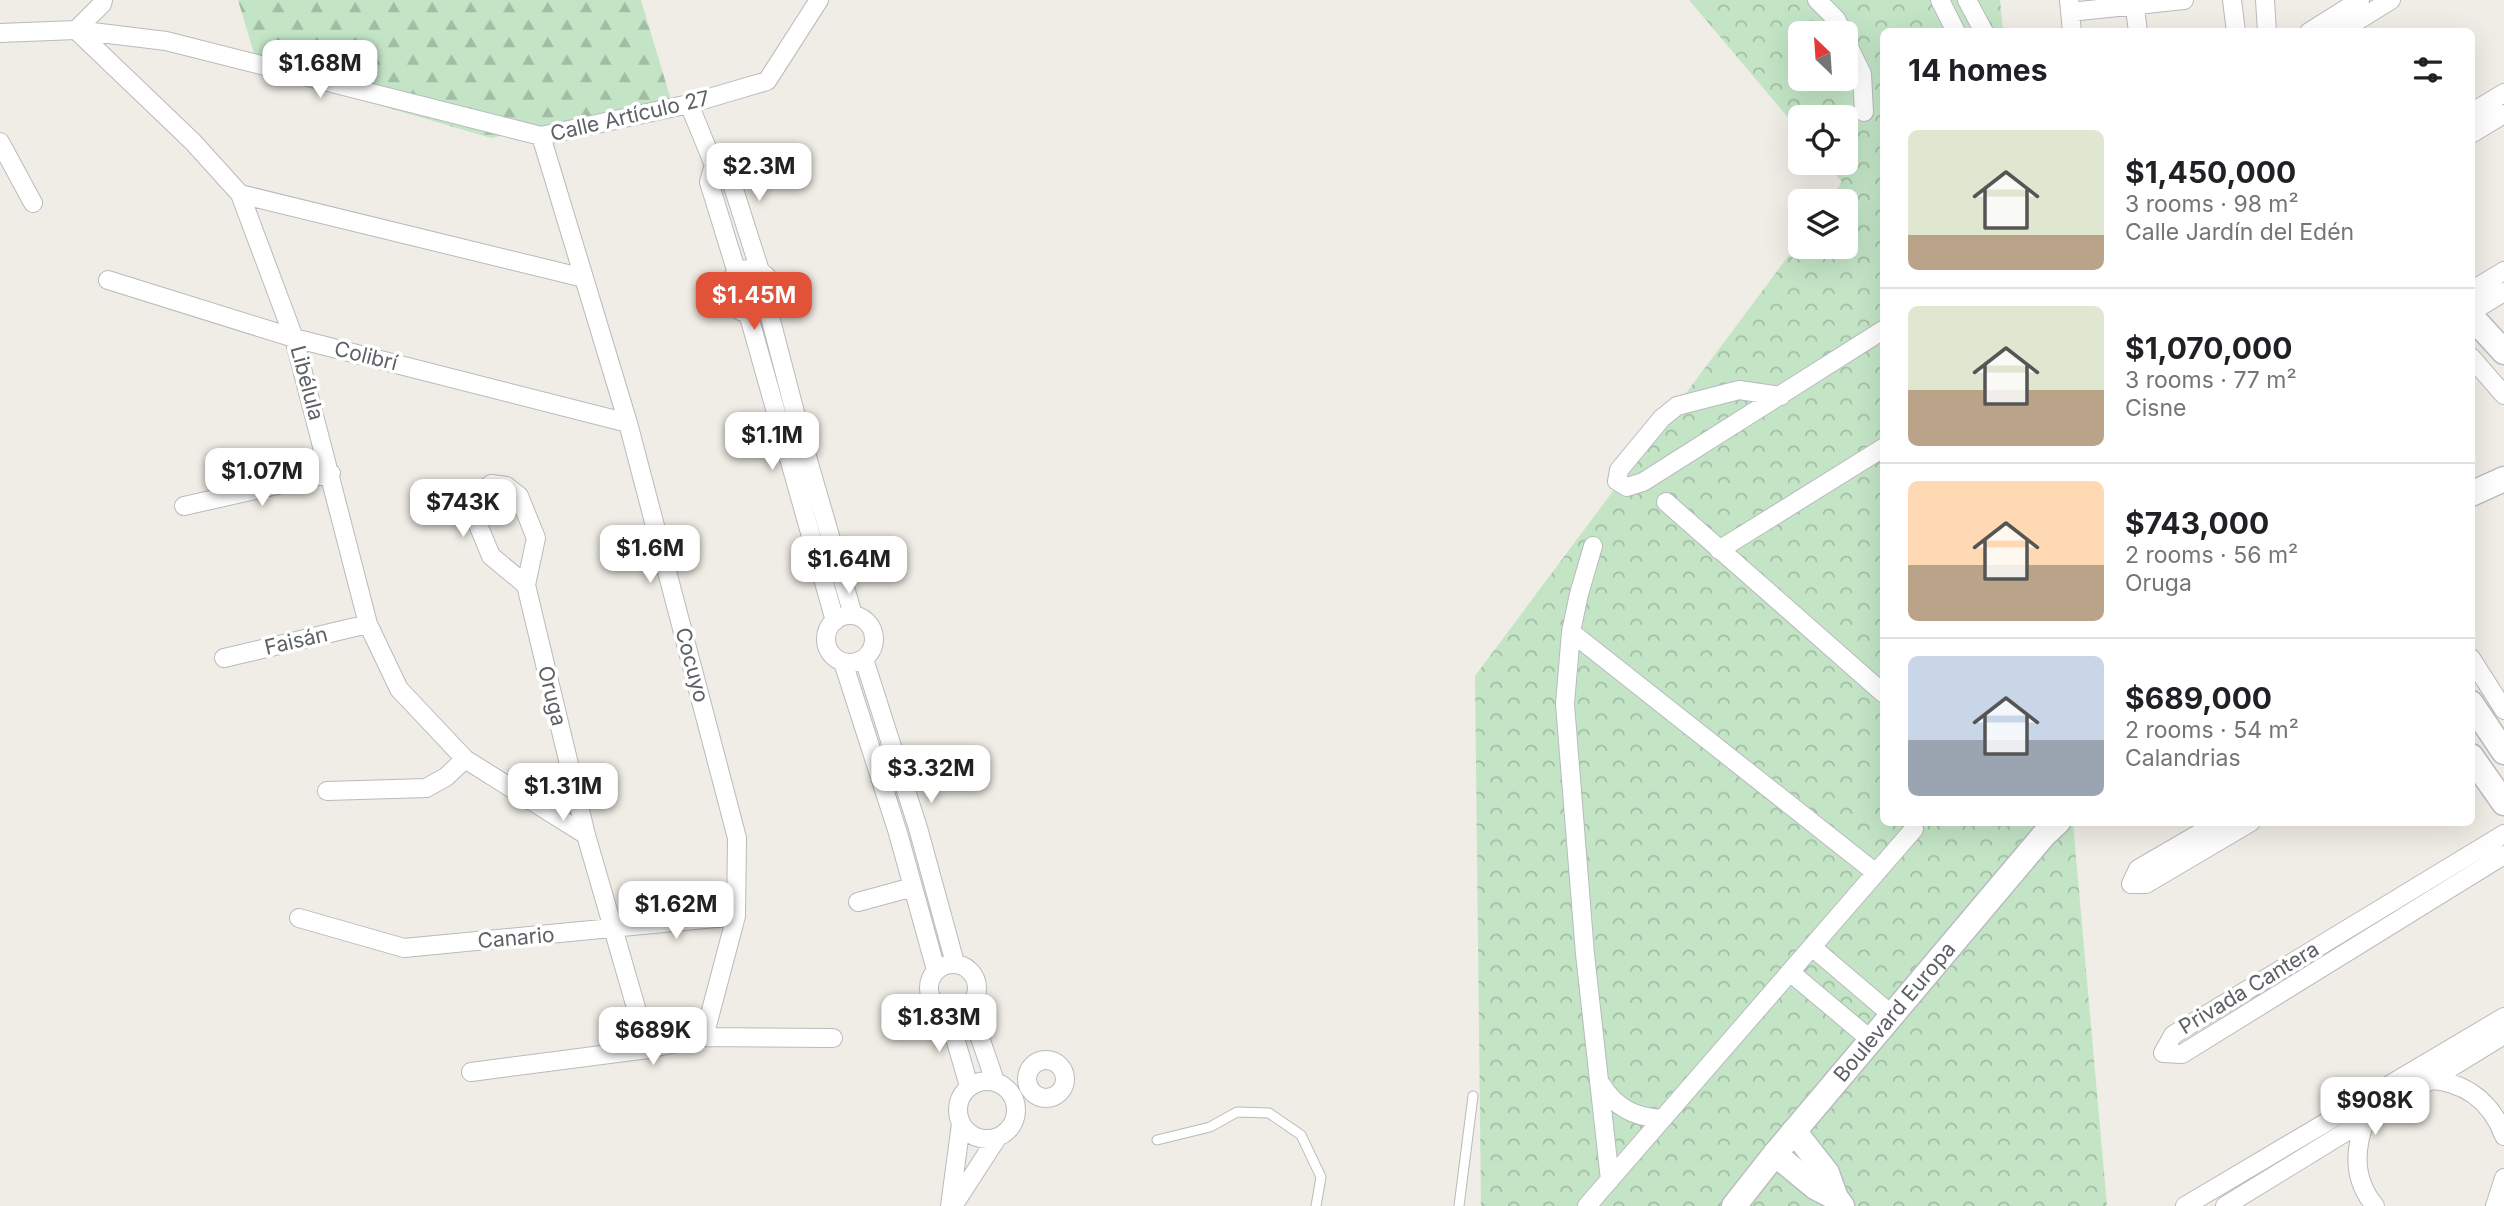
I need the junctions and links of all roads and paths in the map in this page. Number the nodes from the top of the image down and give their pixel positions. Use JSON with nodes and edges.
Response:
{"nodes":[{"id":1,"x":103,"y":0,"type":"edge"},
{"id":2,"x":819,"y":0,"type":"edge"},
{"id":3,"x":1817,"y":0,"type":"edge"},
{"id":4,"x":1940,"y":0,"type":"edge"},
{"id":5,"x":1967,"y":0,"type":"edge"},
{"id":6,"x":2183,"y":0,"type":"edge"},
{"id":7,"x":2232,"y":0,"type":"edge"},
{"id":8,"x":2265,"y":0,"type":"edge"},
{"id":9,"x":2360,"y":0,"type":"edge"},
{"id":10,"x":2389,"y":1,"type":"edge"},
{"id":11,"x":2135,"y":3,"type":"edge"},
{"id":12,"x":2070,"y":6,"type":"edge"},
{"id":13,"x":1837,"y":21,"type":"edge"},
{"id":14,"x":1954,"y":28,"type":"edge"},
{"id":15,"x":1982,"y":28,"type":"edge"},
{"id":16,"x":2072,"y":28,"type":"edge"},
{"id":17,"x":2138,"y":28,"type":"edge"},
{"id":18,"x":2236,"y":28,"type":"edge"},
{"id":19,"x":2267,"y":28,"type":"edge"},
{"id":20,"x":2315,"y":28,"type":"edge"},
{"id":21,"x":2345,"y":28,"type":"edge"},
{"id":22,"x":76,"y":30,"type":"junction"},
{"id":23,"x":0,"y":33,"type":"edge"},
{"id":24,"x":1858,"y":67,"type":"edge"},
{"id":25,"x":2504,"y":93,"type":"edge"},
{"id":26,"x":689,"y":104,"type":"junction"},
{"id":27,"x":2475,"y":109,"type":"edge"},
{"id":28,"x":2475,"y":111,"type":"edge"},
{"id":29,"x":1864,"y":112,"type":"dead end"},
{"id":30,"x":2504,"y":114,"type":"edge"},
{"id":31,"x":2488,"y":124,"type":"junction"},
{"id":32,"x":2475,"y":132,"type":"edge"},
{"id":33,"x":541,"y":136,"type":"junction"},
{"id":34,"x":0,"y":142,"type":"edge"},
{"id":35,"x":714,"y":165,"type":"junction"},
{"id":36,"x":240,"y":194,"type":"junction"},
{"id":37,"x":33,"y":203,"type":"dead end"},
{"id":38,"x":760,"y":271,"type":"junction"},
{"id":39,"x":2504,"y":271,"type":"edge"},
{"id":40,"x":737,"y":273,"type":"junction"},
{"id":41,"x":584,"y":278,"type":"junction"},
{"id":42,"x":108,"y":280,"type":"dead end"},
{"id":43,"x":2475,"y":289,"type":"edge"},
{"id":44,"x":2504,"y":292,"type":"edge"},
{"id":45,"x":767,"y":305,"type":"junction"},
{"id":46,"x":2475,"y":311,"type":"edge"},
{"id":47,"x":748,"y":313,"type":"junction"},
{"id":48,"x":2475,"y":319,"type":"edge"},
{"id":49,"x":1880,"y":332,"type":"edge"},
{"id":50,"x":294,"y":338,"type":"junction"},
{"id":51,"x":2504,"y":352,"type":"edge"},
{"id":52,"x":2475,"y":362,"type":"edge"},
{"id":53,"x":2504,"y":395,"type":"edge"},
{"id":54,"x":1781,"y":396,"type":"junction"},
{"id":55,"x":628,"y":424,"type":"junction"},
{"id":56,"x":803,"y":443,"type":"junction"},
{"id":57,"x":784,"y":447,"type":"junction"},
{"id":58,"x":1880,"y":450,"type":"edge"},
{"id":59,"x":331,"y":472,"type":"junction"},
{"id":60,"x":2488,"y":486,"type":"edge"},
{"id":61,"x":1666,"y":502,"type":"dead end"},
{"id":62,"x":2475,"y":505,"type":"edge"},
{"id":63,"x":184,"y":506,"type":"dead end"},
{"id":64,"x":1593,"y":546,"type":"dead end"},
{"id":65,"x":1719,"y":550,"type":"junction"},
{"id":66,"x":526,"y":585,"type":"junction"},
{"id":67,"x":853,"y":615,"type":"junction"},
{"id":68,"x":835,"y":621,"type":"junction"},
{"id":69,"x":368,"y":624,"type":"junction"},
{"id":70,"x":1571,"y":632,"type":"junction"},
{"id":71,"x":224,"y":658,"type":"dead end"},
{"id":72,"x":864,"y":659,"type":"junction"},
{"id":73,"x":843,"y":662,"type":"junction"},
{"id":74,"x":2477,"y":673,"type":"edge"},
{"id":75,"x":1880,"y":690,"type":"edge"},
{"id":76,"x":2475,"y":709,"type":"edge"},
{"id":77,"x":2504,"y":710,"type":"edge"},
{"id":78,"x":2504,"y":752,"type":"edge"},
{"id":79,"x":465,"y":759,"type":"junction"},
{"id":80,"x":2475,"y":762,"type":"edge"},
{"id":81,"x":327,"y":791,"type":"dead end"},
{"id":82,"x":2504,"y":803,"type":"edge"},
{"id":83,"x":2212,"y":826,"type":"edge"},
{"id":84,"x":2244,"y":826,"type":"edge"},
{"id":85,"x":2049,"y":827,"type":"edge"},
{"id":86,"x":918,"y":828,"type":"junction"},
{"id":87,"x":1914,"y":829,"type":"dead end"},
{"id":88,"x":898,"y":833,"type":"junction"},
{"id":89,"x":2504,"y":834,"type":"edge"},
{"id":90,"x":586,"y":835,"type":"junction"},
{"id":91,"x":2504,"y":855,"type":"edge"},
{"id":92,"x":1876,"y":873,"type":"junction"},
{"id":93,"x":913,"y":887,"type":"junction"},
{"id":94,"x":2395,"y":900,"type":"junction"},
{"id":95,"x":858,"y":902,"type":"dead end"},
{"id":96,"x":2407,"y":915,"type":"junction"},
{"id":97,"x":736,"y":916,"type":"junction"},
{"id":98,"x":299,"y":918,"type":"dead end"},
{"id":99,"x":612,"y":928,"type":"junction"},
{"id":100,"x":1812,"y":947,"type":"junction"},
{"id":101,"x":956,"y":963,"type":"junction"},
{"id":102,"x":936,"y":970,"type":"junction"},
{"id":103,"x":2280,"y":970,"type":"junction"},
{"id":104,"x":1790,"y":972,"type":"junction"},
{"id":105,"x":2291,"y":986,"type":"junction"},
{"id":106,"x":969,"y":1006,"type":"junction"},
{"id":107,"x":947,"y":1011,"type":"junction"},
{"id":108,"x":1892,"y":1015,"type":"junction"},
{"id":109,"x":2504,"y":1017,"type":"edge"},
{"id":110,"x":2504,"y":1035,"type":"edge"},
{"id":111,"x":704,"y":1037,"type":"junction"},
{"id":112,"x":834,"y":1038,"type":"dead end"},
{"id":113,"x":1871,"y":1040,"type":"junction"},
{"id":114,"x":648,"y":1049,"type":"junction"},
{"id":115,"x":471,"y":1072,"type":"dead end"},
{"id":116,"x":2404,"y":1078,"type":"junction"},
{"id":117,"x":2431,"y":1079,"type":"junction"},
{"id":118,"x":995,"y":1081,"type":"junction"},
{"id":119,"x":1599,"y":1081,"type":"junction"},
{"id":120,"x":1027,"y":1083,"type":"dead end"},
{"id":121,"x":969,"y":1086,"type":"junction"},
{"id":122,"x":1012,"y":1093,"type":"junction"},
{"id":123,"x":2376,"y":1093,"type":"junction"},
{"id":124,"x":1473,"y":1096,"type":"dead end"},
{"id":125,"x":1662,"y":1119,"type":"junction"},
{"id":126,"x":2365,"y":1120,"type":"junction"},
{"id":127,"x":961,"y":1124,"type":"junction"},
{"id":128,"x":1794,"y":1131,"type":"junction"},
{"id":129,"x":2504,"y":1136,"type":"edge"},
{"id":130,"x":997,"y":1138,"type":"junction"},
{"id":131,"x":1157,"y":1140,"type":"dead end"},
{"id":132,"x":1774,"y":1154,"type":"junction"},
{"id":133,"x":2263,"y":1160,"type":"junction"},
{"id":134,"x":2272,"y":1177,"type":"junction"},
{"id":135,"x":2504,"y":1178,"type":"edge"},
{"id":136,"x":1610,"y":1180,"type":"junction"},
{"id":137,"x":2499,"y":1198,"type":"edge"},
{"id":138,"x":1839,"y":1202,"type":"edge"},
{"id":139,"x":951,"y":1206,"type":"edge"},
{"id":140,"x":1317,"y":1206,"type":"edge"},
{"id":141,"x":1459,"y":1206,"type":"edge"},
{"id":142,"x":1587,"y":1206,"type":"edge"},
{"id":143,"x":1734,"y":1206,"type":"edge"},
{"id":144,"x":2185,"y":1206,"type":"edge"},
{"id":145,"x":2225,"y":1206,"type":"edge"},
{"id":146,"x":2375,"y":1206,"type":"edge"},
{"id":147,"x":2481,"y":1206,"type":"edge"}],
"edges":[{"from":1,"to":22,"type":"street"},
{"from":2,"to":26,"type":"street","name":"Calle Artículo 27"},
{"from":3,"to":13,"type":"street"},
{"from":4,"to":14,"type":"street"},
{"from":5,"to":15,"type":"street"},
{"from":6,"to":11,"type":"street"},
{"from":7,"to":18,"type":"street"},
{"from":8,"to":19,"type":"street"},
{"from":9,"to":20,"type":"street"},
{"from":10,"to":21,"type":"street"},
{"from":11,"to":12,"type":"street"},
{"from":11,"to":17,"type":"street"},
{"from":12,"to":16,"type":"street"},
{"from":22,"to":23,"type":"street","name":"Calle Artículo 27"},
{"from":22,"to":33,"type":"street","name":"Calle Artículo 27"},
{"from":22,"to":36,"type":"street","name":"Libélula"},
{"from":24,"to":29,"type":"street"},
{"from":25,"to":27,"type":"street"},
{"from":26,"to":33,"type":"street","name":"Calle Artículo 27"},
{"from":26,"to":35,"type":"street"},
{"from":28,"to":31,"type":"street"},
{"from":30,"to":31,"type":"street"},
{"from":31,"to":32,"type":"street"},
{"from":33,"to":41,"type":"street","name":"Cocuyo"},
{"from":34,"to":37,"type":"street"},
{"from":35,"to":38,"type":"street"},
{"from":35,"to":40,"type":"street"},
{"from":36,"to":41,"type":"street"},
{"from":36,"to":50,"type":"street","name":"Libélula"},
{"from":38,"to":40,"type":"street"},
{"from":38,"to":45,"type":"street"},
{"from":39,"to":43,"type":"street"},
{"from":40,"to":47,"type":"street"},
{"from":41,"to":55,"type":"street","name":"Cocuyo"},
{"from":42,"to":50,"type":"street","name":"Colibrí"},
{"from":44,"to":46,"type":"street"},
{"from":45,"to":47,"type":"street"},
{"from":45,"to":56,"type":"street"},
{"from":47,"to":57,"type":"street"},
{"from":48,"to":51,"type":"main road"},
{"from":49,"to":54,"type":"street"},
{"from":50,"to":55,"type":"street","name":"Colibrí"},
{"from":50,"to":59,"type":"street","name":"Libélula"},
{"from":52,"to":53,"type":"street"},
{"from":54,"to":54,"type":"street"},
{"from":55,"to":97,"type":"street","name":"Cocuyo"},
{"from":56,"to":57,"type":"street"},
{"from":56,"to":67,"type":"street"},
{"from":57,"to":68,"type":"street"},
{"from":58,"to":65,"type":"street"},
{"from":59,"to":63,"type":"street"},
{"from":59,"to":69,"type":"street","name":"Libélula"},
{"from":60,"to":62,"type":"main road"},
{"from":61,"to":65,"type":"street"},
{"from":64,"to":70,"type":"street"},
{"from":65,"to":75,"type":"street"},
{"from":66,"to":66,"type":"street"},
{"from":66,"to":90,"type":"street","name":"Oruga"},
{"from":67,"to":68,"type":"street"},
{"from":67,"to":72,"type":"street"},
{"from":68,"to":73,"type":"street"},
{"from":69,"to":71,"type":"street","name":"Faisán"},
{"from":69,"to":79,"type":"street","name":"Libélula"},
{"from":70,"to":92,"type":"street"},
{"from":70,"to":119,"type":"street"},
{"from":72,"to":73,"type":"street"},
{"from":72,"to":86,"type":"street"},
{"from":73,"to":88,"type":"street"},
{"from":74,"to":77,"type":"street"},
{"from":76,"to":78,"type":"main road"},
{"from":79,"to":81,"type":"street"},
{"from":79,"to":90,"type":"street","name":"Libélula"},
{"from":80,"to":82,"type":"main road"},
{"from":83,"to":84,"type":"street"},
{"from":85,"to":108,"type":"main road","name":"Boulevard Europa"},
{"from":86,"to":88,"type":"street"},
{"from":86,"to":101,"type":"street"},
{"from":87,"to":92,"type":"street"},
{"from":88,"to":93,"type":"street"},
{"from":89,"to":94,"type":"street","name":"Privada Cantera"},
{"from":90,"to":99,"type":"street","name":"Oruga"},
{"from":91,"to":96,"type":"street","name":"Privada Cantera"},
{"from":92,"to":100,"type":"street"},
{"from":93,"to":95,"type":"street"},
{"from":93,"to":102,"type":"street"},
{"from":94,"to":96,"type":"street"},
{"from":94,"to":103,"type":"street","name":"Privada Cantera"},
{"from":96,"to":105,"type":"street","name":"Privada Cantera"},
{"from":97,"to":99,"type":"street","name":"Canario"},
{"from":97,"to":111,"type":"street","name":"Cocuyo"},
{"from":98,"to":99,"type":"street","name":"Canario"},
{"from":99,"to":114,"type":"street","name":"Oruga"},
{"from":100,"to":104,"type":"street"},
{"from":100,"to":108,"type":"street"},
{"from":101,"to":102,"type":"street"},
{"from":101,"to":106,"type":"street"},
{"from":102,"to":107,"type":"street"},
{"from":103,"to":105,"type":"street"},
{"from":103,"to":105,"type":"street","name":"Privada Cantera"},
{"from":104,"to":113,"type":"street"},
{"from":104,"to":125,"type":"street"},
{"from":106,"to":107,"type":"street"},
{"from":106,"to":118,"type":"street"},
{"from":107,"to":121,"type":"street"},
{"from":108,"to":113,"type":"main road","name":"Boulevard Europa"},
{"from":109,"to":116,"type":"street"},
{"from":110,"to":117,"type":"street"},
{"from":111,"to":112,"type":"street"},
{"from":111,"to":114,"type":"street"},
{"from":113,"to":128,"type":"main road","name":"Boulevard Europa"},
{"from":114,"to":115,"type":"street"},
{"from":116,"to":117,"type":"street"},
{"from":116,"to":123,"type":"street"},
{"from":117,"to":126,"type":"street"},
{"from":117,"to":129,"type":"street"},
{"from":118,"to":121,"type":"street"},
{"from":118,"to":122,"type":"street"},
{"from":119,"to":125,"type":"street"},
{"from":119,"to":136,"type":"street"},
{"from":120,"to":122,"type":"street"},
{"from":121,"to":127,"type":"street"},
{"from":122,"to":130,"type":"street"},
{"from":123,"to":126,"type":"street"},
{"from":123,"to":133,"type":"street"},
{"from":124,"to":141,"type":"lane"},
{"from":125,"to":136,"type":"street"},
{"from":126,"to":134,"type":"street"},
{"from":126,"to":146,"type":"street"},
{"from":127,"to":130,"type":"street"},
{"from":127,"to":139,"type":"street"},
{"from":128,"to":132,"type":"main road","name":"Boulevard Europa"},
{"from":128,"to":138,"type":"main road"},
{"from":130,"to":139,"type":"street"},
{"from":131,"to":140,"type":"lane"},
{"from":132,"to":138,"type":"main road"},
{"from":132,"to":143,"type":"main road","name":"Boulevard Europa"},
{"from":133,"to":134,"type":"street"},
{"from":133,"to":144,"type":"street"},
{"from":134,"to":145,"type":"street"},
{"from":135,"to":137,"type":"street"},
{"from":136,"to":142,"type":"street"},
{"from":137,"to":147,"type":"street"}]}
